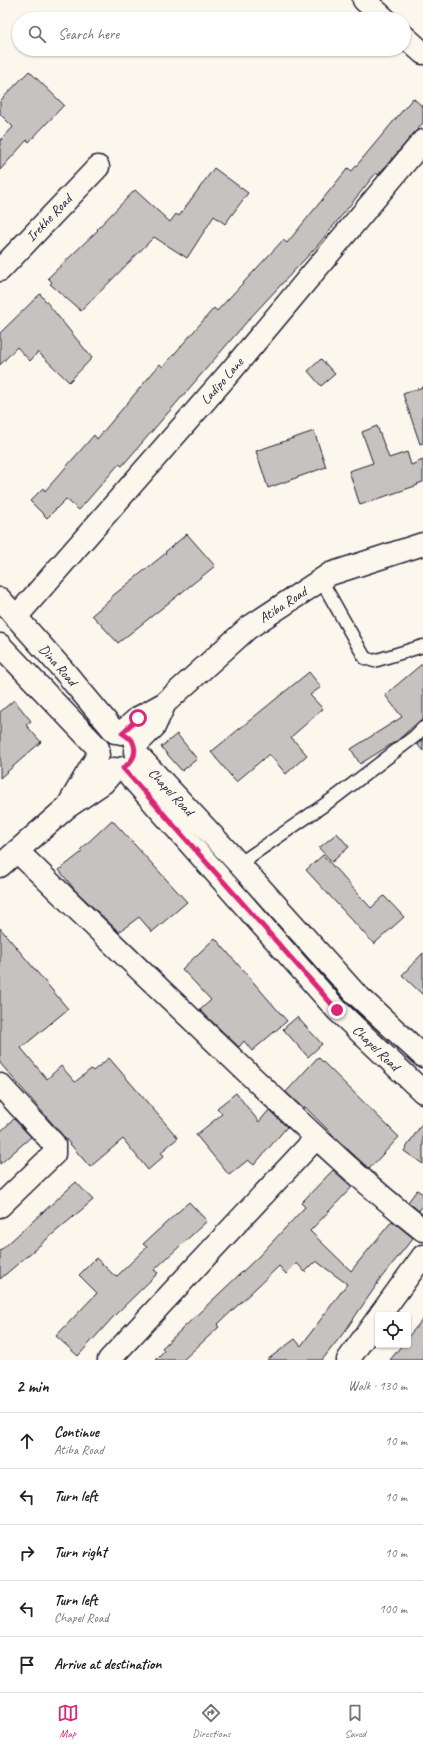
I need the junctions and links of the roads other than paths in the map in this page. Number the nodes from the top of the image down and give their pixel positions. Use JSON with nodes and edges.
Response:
{"nodes":[{"id":1,"x":364,"y":0,"type":"edge"},
{"id":2,"x":377,"y":12,"type":"edge"},
{"id":3,"x":411,"y":42,"type":"edge"},
{"id":4,"x":423,"y":53,"type":"edge"},
{"id":5,"x":423,"y":141,"type":"edge"},
{"id":6,"x":98,"y":167,"type":"dead end"},
{"id":7,"x":0,"y":270,"type":"edge"},
{"id":8,"x":423,"y":544,"type":"edge"},
{"id":9,"x":321,"y":580,"type":"junction"},
{"id":10,"x":0,"y":599,"type":"edge"},
{"id":11,"x":16,"y":617,"type":"junction"},
{"id":12,"x":0,"y":645,"type":"edge"},
{"id":13,"x":423,"y":646,"type":"edge"},
{"id":14,"x":423,"y":728,"type":"edge"},
{"id":15,"x":124,"y":750,"type":"junction"},
{"id":16,"x":98,"y":752,"type":"junction"},
{"id":17,"x":66,"y":808,"type":"junction"},
{"id":18,"x":17,"y":851,"type":"junction"},
{"id":19,"x":240,"y":864,"type":"junction"},
{"id":20,"x":0,"y":866,"type":"edge"},
{"id":21,"x":423,"y":1056,"type":"edge"},
{"id":22,"x":0,"y":1085,"type":"edge"},
{"id":23,"x":423,"y":1092,"type":"edge"},
{"id":24,"x":316,"y":1138,"type":"junction"},
{"id":25,"x":0,"y":1206,"type":"edge"},
{"id":26,"x":423,"y":1230,"type":"edge"},
{"id":27,"x":423,"y":1256,"type":"edge"},
{"id":28,"x":382,"y":1312,"type":"edge"},
{"id":29,"x":375,"y":1322,"type":"edge"},
{"id":30,"x":109,"y":1360,"type":"edge"},
{"id":31,"x":348,"y":1360,"type":"edge"}],
"edges":[{"from":1,"to":2,"type":"street"},
{"from":3,"to":4,"type":"street"},
{"from":5,"to":11,"type":"street","name":"Ladipo Lane"},
{"from":6,"to":7,"type":"street","name":"Irekhe Road"},
{"from":8,"to":9,"type":"street","name":"Atiba Road"},
{"from":9,"to":13,"type":"lane"},
{"from":9,"to":15,"type":"street","name":"Atiba Road"},
{"from":10,"to":11,"type":"street","name":"Dina Road"},
{"from":11,"to":15,"type":"street","name":"Dina Road"},
{"from":12,"to":16,"type":"street","name":"Dina Road"},
{"from":14,"to":19,"type":"lane"},
{"from":15,"to":16,"type":"street","name":"Dina Road"},
{"from":15,"to":17,"type":"street","name":"Atiba Road"},
{"from":15,"to":19,"type":"street","name":"Chapel Road"},
{"from":15,"to":23,"type":"street","name":"Chapel Road"},
{"from":16,"to":17,"type":"street"},
{"from":17,"to":18,"type":"street"},
{"from":18,"to":20,"type":"street"},
{"from":18,"to":24,"type":"street"},
{"from":19,"to":21,"type":"street","name":"Chapel Road"},
{"from":22,"to":25,"type":"street"},
{"from":24,"to":26,"type":"street"},
{"from":24,"to":30,"type":"street"},
{"from":27,"to":28,"type":"street"},
{"from":29,"to":31,"type":"street"}]}
